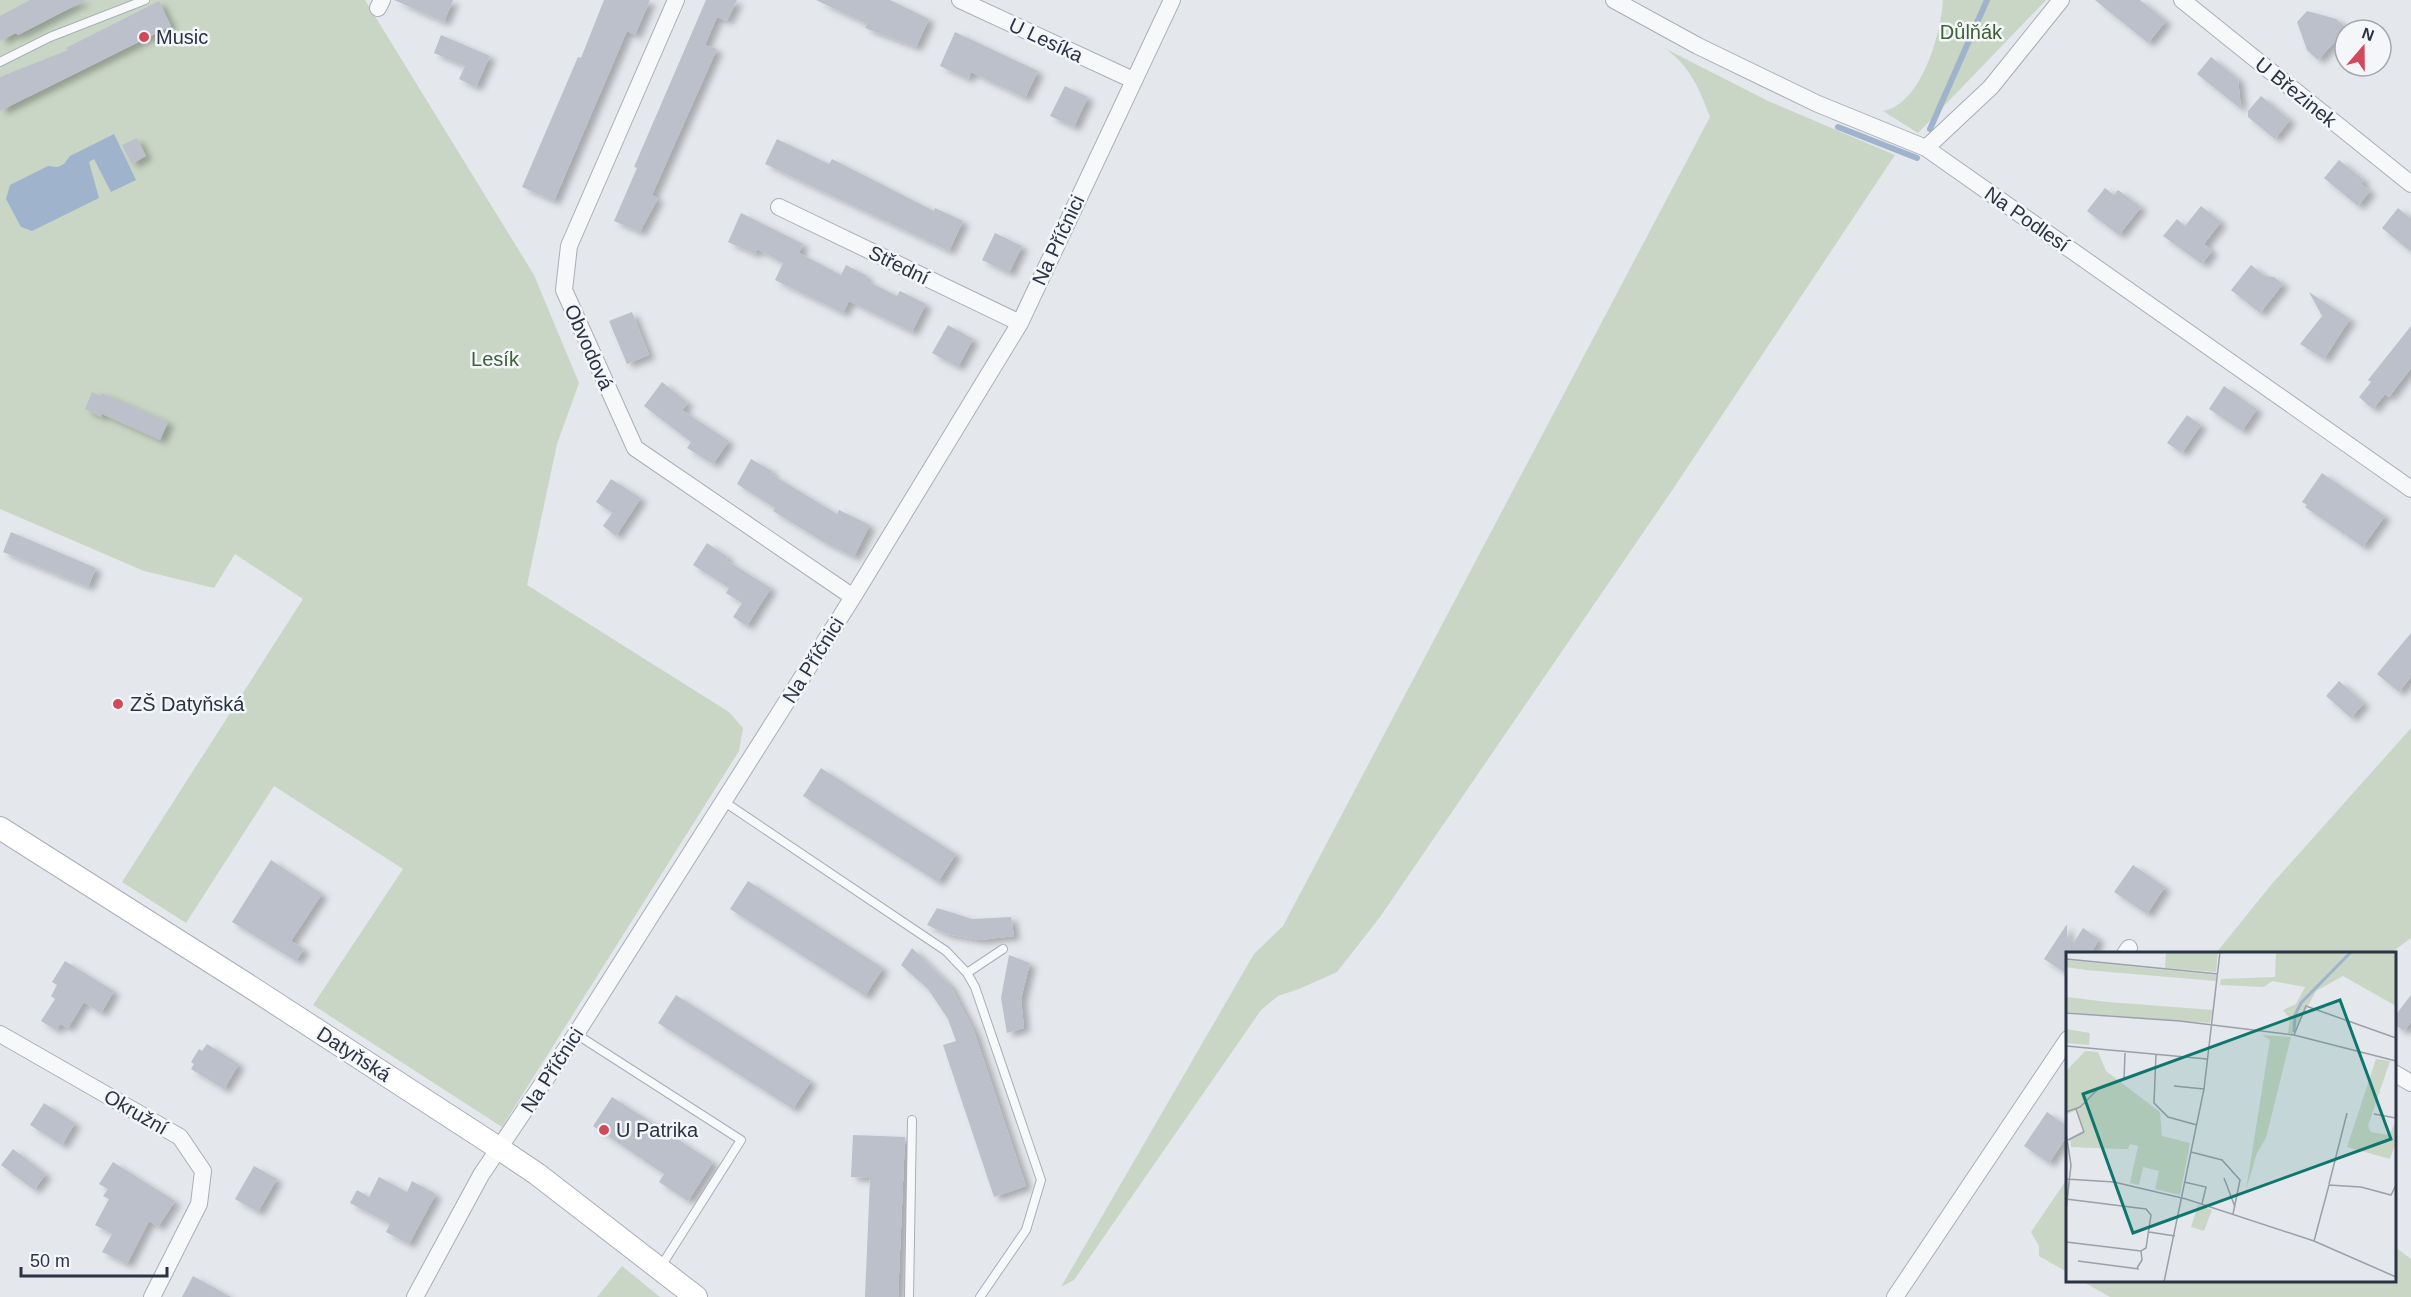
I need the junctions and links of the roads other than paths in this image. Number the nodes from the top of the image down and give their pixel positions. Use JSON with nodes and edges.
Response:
{"nodes":[{"id":1,"x":145,"y":0,"type":"edge"},
{"id":2,"x":676,"y":0,"type":"edge"},
{"id":3,"x":960,"y":0,"type":"edge"},
{"id":4,"x":1172,"y":0,"type":"edge"},
{"id":5,"x":1614,"y":0,"type":"edge"},
{"id":6,"x":2061,"y":0,"type":"edge"},
{"id":7,"x":2182,"y":0,"type":"edge"},
{"id":8,"x":0,"y":62,"type":"edge"},
{"id":9,"x":1133,"y":80,"type":"junction"},
{"id":10,"x":1926,"y":148,"type":"junction"},
{"id":11,"x":2411,"y":184,"type":"edge"},
{"id":12,"x":779,"y":207,"type":"dead end"},
{"id":13,"x":1020,"y":323,"type":"junction"},
{"id":14,"x":2411,"y":489,"type":"edge"},
{"id":15,"x":853,"y":597,"type":"junction"},
{"id":16,"x":723,"y":801,"type":"junction"},
{"id":17,"x":0,"y":828,"type":"edge"},
{"id":18,"x":1003,"y":949,"type":"dead end"},
{"id":19,"x":967,"y":973,"type":"junction"},
{"id":20,"x":0,"y":1034,"type":"edge"},
{"id":21,"x":576,"y":1034,"type":"junction"},
{"id":22,"x":2066,"y":1040,"type":"edge"},
{"id":23,"x":2396,"y":1074,"type":"edge"},
{"id":24,"x":2411,"y":1083,"type":"edge"},
{"id":25,"x":912,"y":1120,"type":"dead end"},
{"id":26,"x":500,"y":1149,"type":"junction"},
{"id":27,"x":660,"y":1268,"type":"junction"},
{"id":28,"x":152,"y":1297,"type":"edge"},
{"id":29,"x":415,"y":1297,"type":"edge"},
{"id":30,"x":696,"y":1297,"type":"edge"},
{"id":31,"x":909,"y":1297,"type":"edge"},
{"id":32,"x":980,"y":1297,"type":"edge"},
{"id":33,"x":1895,"y":1297,"type":"edge"}],
"edges":[{"from":1,"to":8,"type":"lane"},
{"from":2,"to":15,"type":"street","name":"Obvodová"},
{"from":3,"to":9,"type":"street","name":"U Lesíka"},
{"from":4,"to":9,"type":"street","name":"Na Příčnici"},
{"from":5,"to":10,"type":"street","name":"Na Podlesí"},
{"from":6,"to":10,"type":"street"},
{"from":7,"to":11,"type":"street","name":"U Březinek"},
{"from":9,"to":13,"type":"street","name":"Na Příčnici"},
{"from":10,"to":14,"type":"street","name":"Na Podlesí"},
{"from":12,"to":13,"type":"street","name":"Střední"},
{"from":13,"to":15,"type":"street","name":"Na Příčnici"},
{"from":15,"to":16,"type":"street","name":"Na Příčnici"},
{"from":16,"to":19,"type":"lane"},
{"from":16,"to":21,"type":"street","name":"Na Příčnici"},
{"from":17,"to":26,"type":"main road","name":"Datyňská"},
{"from":18,"to":19,"type":"lane"},
{"from":19,"to":32,"type":"lane"},
{"from":20,"to":28,"type":"street","name":"Okružní"},
{"from":21,"to":26,"type":"street","name":"Na Příčnici"},
{"from":21,"to":27,"type":"lane"},
{"from":22,"to":33,"type":"street"},
{"from":23,"to":24,"type":"street"},
{"from":25,"to":31,"type":"lane"},
{"from":26,"to":27,"type":"main road","name":"Datyňská"},
{"from":26,"to":29,"type":"street","name":"Na Příčnici"},
{"from":27,"to":30,"type":"main road","name":"Datyňská"}]}
